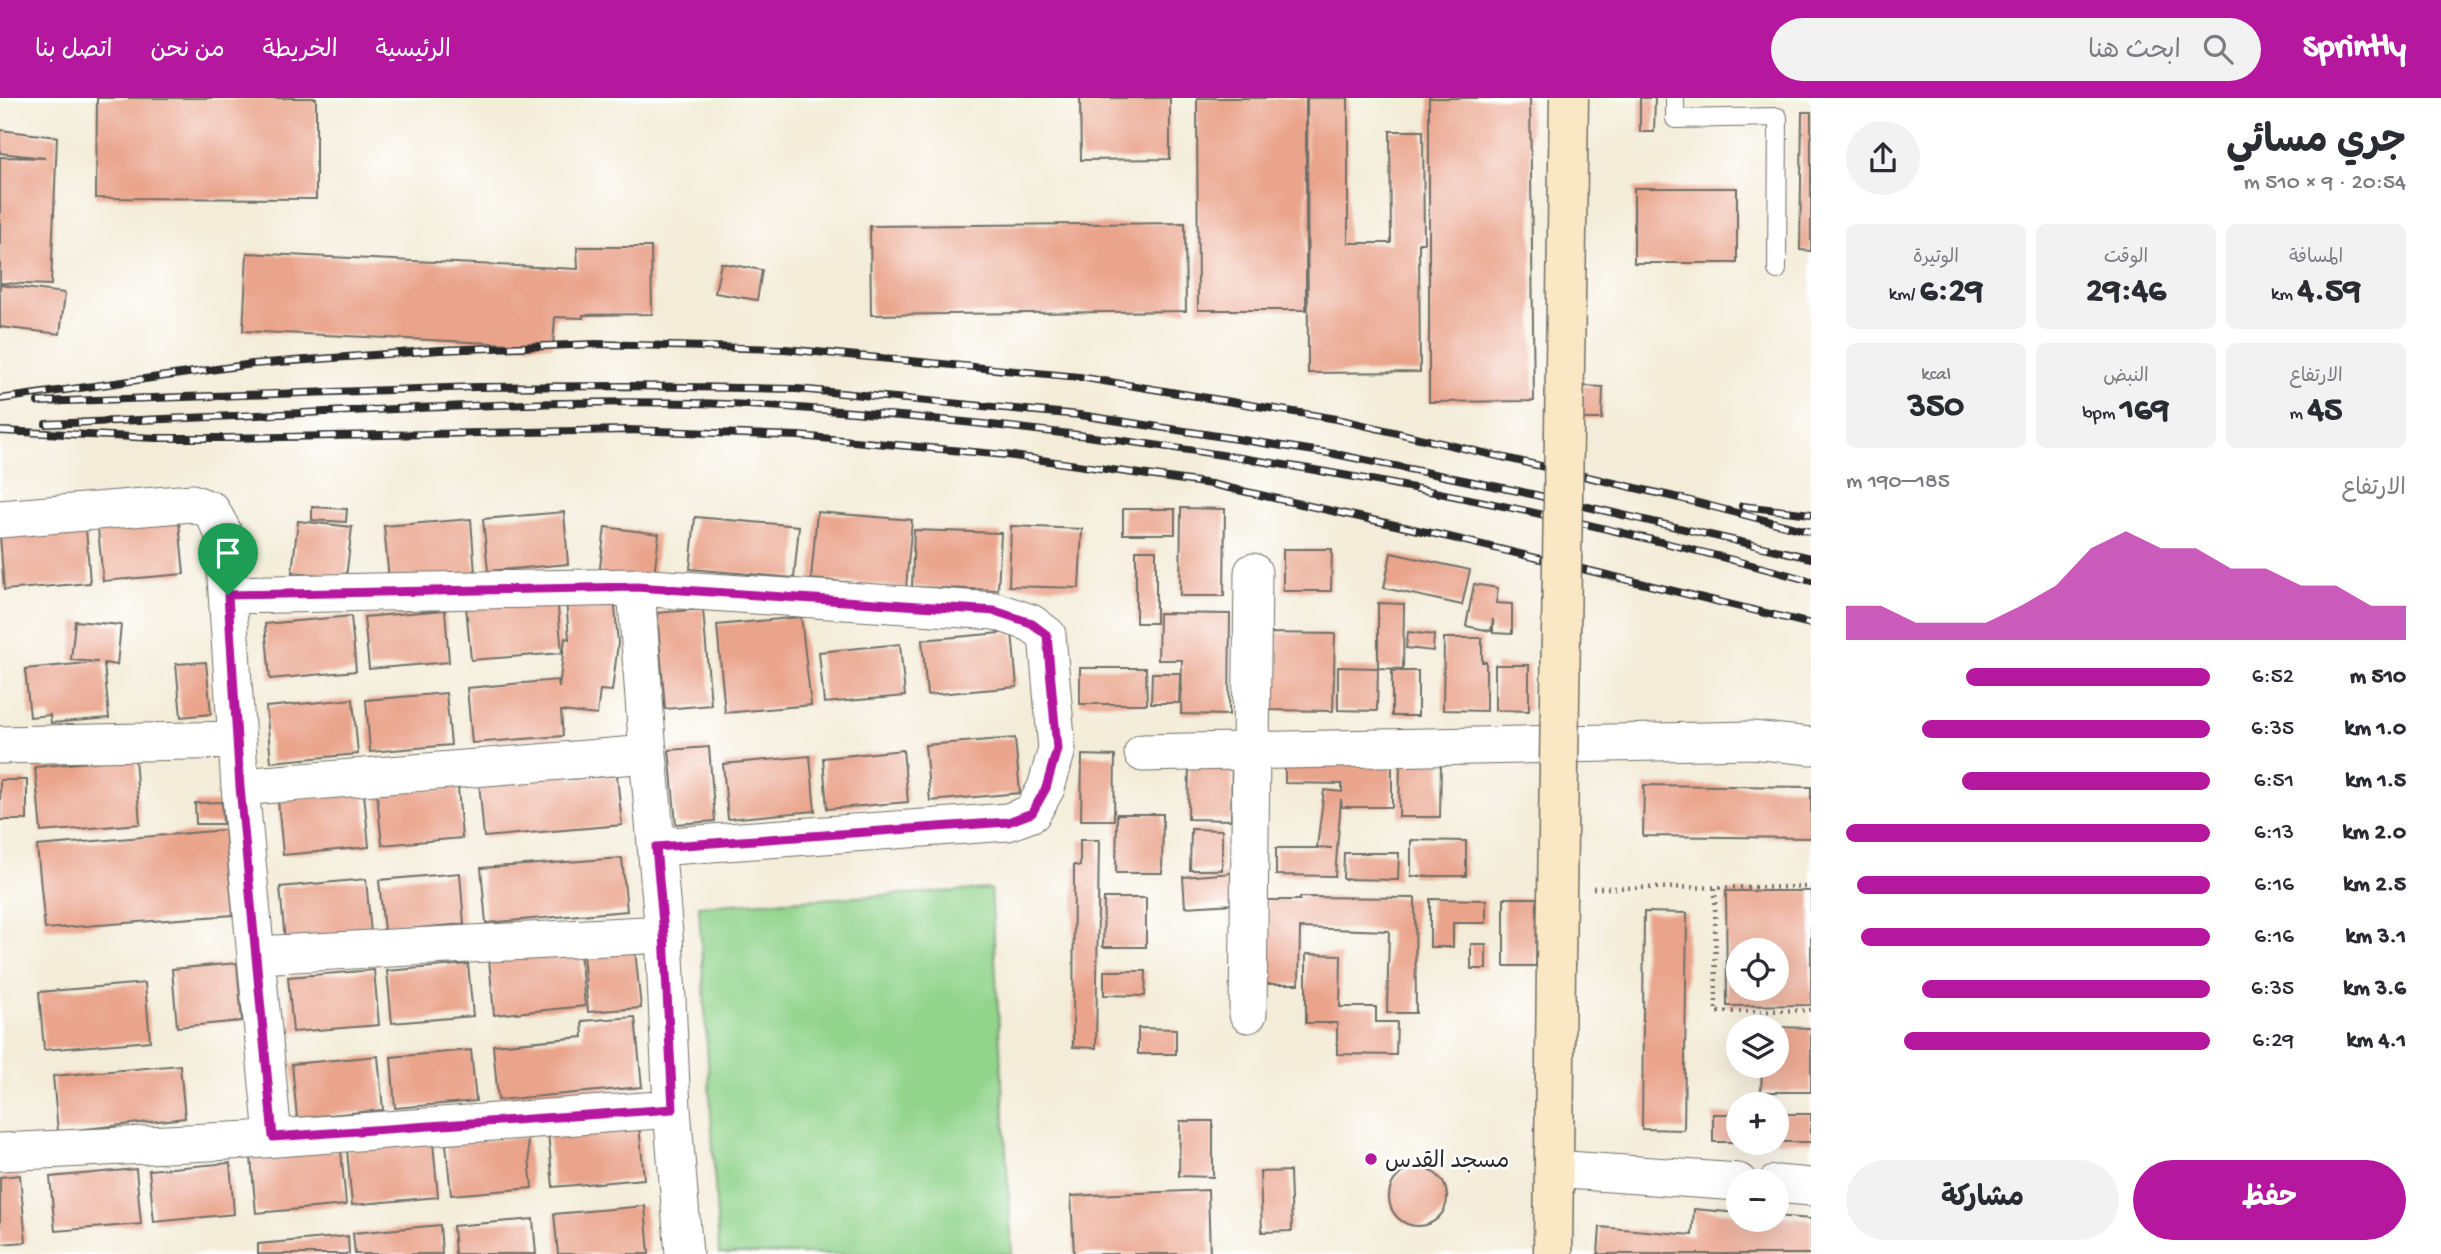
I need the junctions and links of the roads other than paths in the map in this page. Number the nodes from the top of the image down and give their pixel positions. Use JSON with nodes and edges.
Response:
{"nodes":[{"id":1,"x":1569,"y":98,"type":"edge"},
{"id":2,"x":1675,"y":98,"type":"edge"},
{"id":3,"x":1777,"y":270,"type":"dead end"},
{"id":4,"x":0,"y":519,"type":"edge"},
{"id":5,"x":1253,"y":572,"type":"dead end"},
{"id":6,"x":636,"y":587,"type":"junction"},
{"id":7,"x":228,"y":595,"type":"junction"},
{"id":8,"x":237,"y":740,"type":"junction"},
{"id":9,"x":0,"y":745,"type":"edge"},
{"id":10,"x":1811,"y":746,"type":"edge"},
{"id":11,"x":1251,"y":751,"type":"junction"},
{"id":12,"x":1143,"y":753,"type":"dead end"},
{"id":13,"x":648,"y":754,"type":"junction"},
{"id":14,"x":240,"y":787,"type":"junction"},
{"id":15,"x":656,"y":847,"type":"junction"},
{"id":16,"x":664,"y":934,"type":"junction"},
{"id":17,"x":256,"y":955,"type":"junction"},
{"id":18,"x":1248,"y":1014,"type":"dead end"},
{"id":19,"x":673,"y":1109,"type":"junction"},
{"id":20,"x":273,"y":1137,"type":"junction"},
{"id":21,"x":0,"y":1152,"type":"edge"},
{"id":22,"x":1553,"y":1169,"type":"junction"},
{"id":23,"x":1726,"y":1181,"type":"edge"},
{"id":24,"x":1789,"y":1185,"type":"edge"},
{"id":25,"x":1811,"y":1187,"type":"edge"},
{"id":26,"x":684,"y":1254,"type":"edge"},
{"id":27,"x":1553,"y":1254,"type":"edge"}],
"edges":[{"from":1,"to":22,"type":"main road","bridge":true},
{"from":2,"to":3,"type":"lane"},
{"from":4,"to":7,"type":"street"},
{"from":5,"to":11,"type":"street"},
{"from":6,"to":7,"type":"street"},
{"from":6,"to":13,"type":"street"},
{"from":6,"to":15,"type":"street"},
{"from":7,"to":8,"type":"street"},
{"from":8,"to":9,"type":"street"},
{"from":8,"to":14,"type":"street"},
{"from":10,"to":11,"type":"street"},
{"from":11,"to":12,"type":"street"},
{"from":11,"to":18,"type":"street"},
{"from":13,"to":14,"type":"street"},
{"from":13,"to":15,"type":"street"},
{"from":14,"to":17,"type":"street"},
{"from":15,"to":16,"type":"street"},
{"from":16,"to":17,"type":"street"},
{"from":16,"to":19,"type":"street"},
{"from":17,"to":20,"type":"street"},
{"from":19,"to":20,"type":"street"},
{"from":19,"to":26,"type":"street"},
{"from":20,"to":21,"type":"street"},
{"from":22,"to":23,"type":"street"},
{"from":22,"to":27,"type":"main road"},
{"from":24,"to":25,"type":"street"}]}
